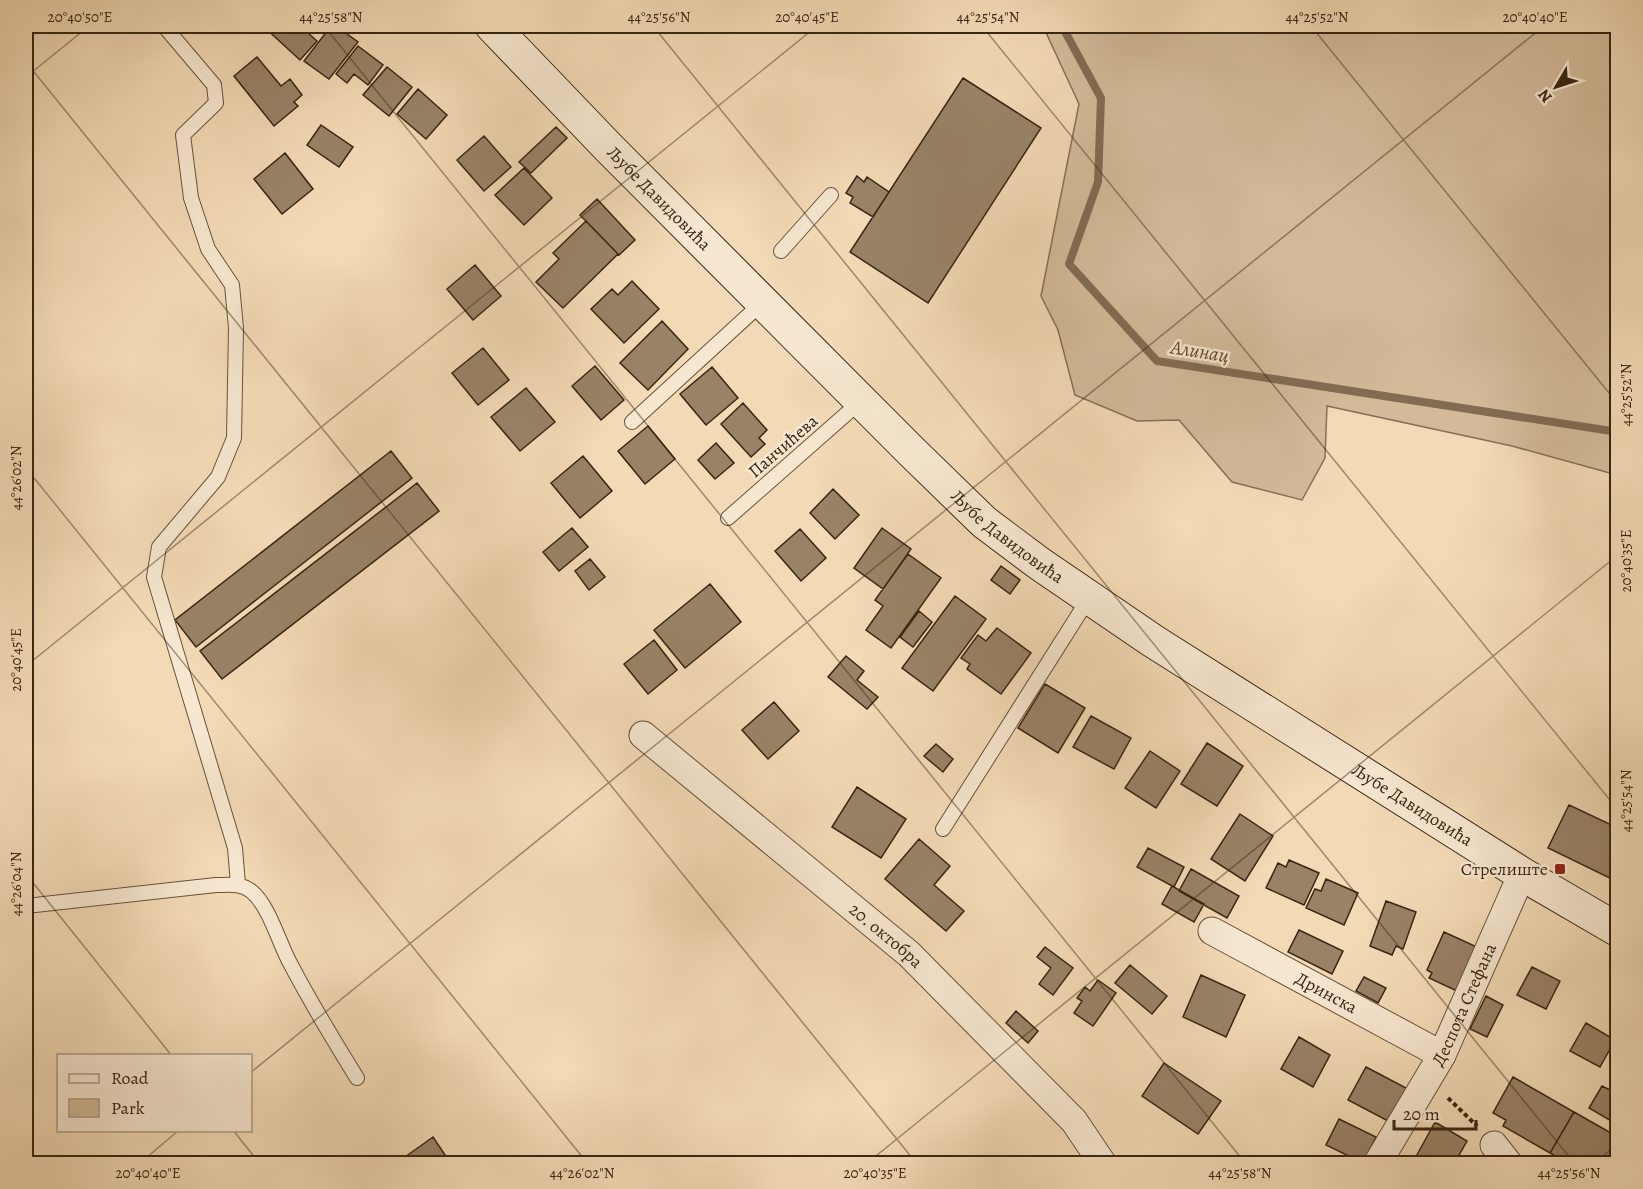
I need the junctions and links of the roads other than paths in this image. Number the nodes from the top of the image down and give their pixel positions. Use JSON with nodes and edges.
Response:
{"nodes":[{"id":1,"x":164,"y":26,"type":"edge"},
{"id":2,"x":492,"y":26,"type":"edge"},
{"id":3,"x":831,"y":195,"type":"dead end"},
{"id":4,"x":781,"y":251,"type":"dead end"},
{"id":5,"x":763,"y":302,"type":"junction"},
{"id":6,"x":861,"y":401,"type":"junction"},
{"id":7,"x":632,"y":422,"type":"dead end"},
{"id":8,"x":728,"y":518,"type":"dead end"},
{"id":9,"x":1089,"y":598,"type":"junction"},
{"id":10,"x":643,"y":735,"type":"dead end"},
{"id":11,"x":943,"y":829,"type":"dead end"},
{"id":12,"x":1522,"y":874,"type":"junction"},
{"id":13,"x":238,"y":884,"type":"junction"},
{"id":14,"x":26,"y":906,"type":"edge"},
{"id":15,"x":1617,"y":930,"type":"edge"},
{"id":16,"x":1212,"y":931,"type":"dead end"},
{"id":17,"x":1436,"y":1066,"type":"junction"},
{"id":18,"x":357,"y":1078,"type":"dead end"},
{"id":19,"x":1103,"y":1164,"type":"edge"},
{"id":20,"x":1377,"y":1164,"type":"edge"}],
"edges":[{"from":1,"to":13,"type":"lane"},
{"from":2,"to":5,"type":"main road","name":"Љубе Давидовића"},
{"from":3,"to":4,"type":"lane"},
{"from":5,"to":6,"type":"main road","name":"Љубе Давидовића"},
{"from":5,"to":7,"type":"lane"},
{"from":6,"to":8,"type":"lane","name":"Панчићева"},
{"from":6,"to":9,"type":"main road","name":"Љубе Давидовића"},
{"from":9,"to":11,"type":"lane"},
{"from":9,"to":12,"type":"main road","name":"Љубе Давидовића"},
{"from":10,"to":19,"type":"street","name":"20. октобра"},
{"from":12,"to":15,"type":"main road","name":"Љубе Давидовића"},
{"from":12,"to":17,"type":"street","name":"Деспота Стефана"},
{"from":13,"to":14,"type":"lane"},
{"from":13,"to":18,"type":"lane"},
{"from":16,"to":17,"type":"street","name":"Дринска"},
{"from":17,"to":20,"type":"street","name":"Деспота Стефана"}]}
